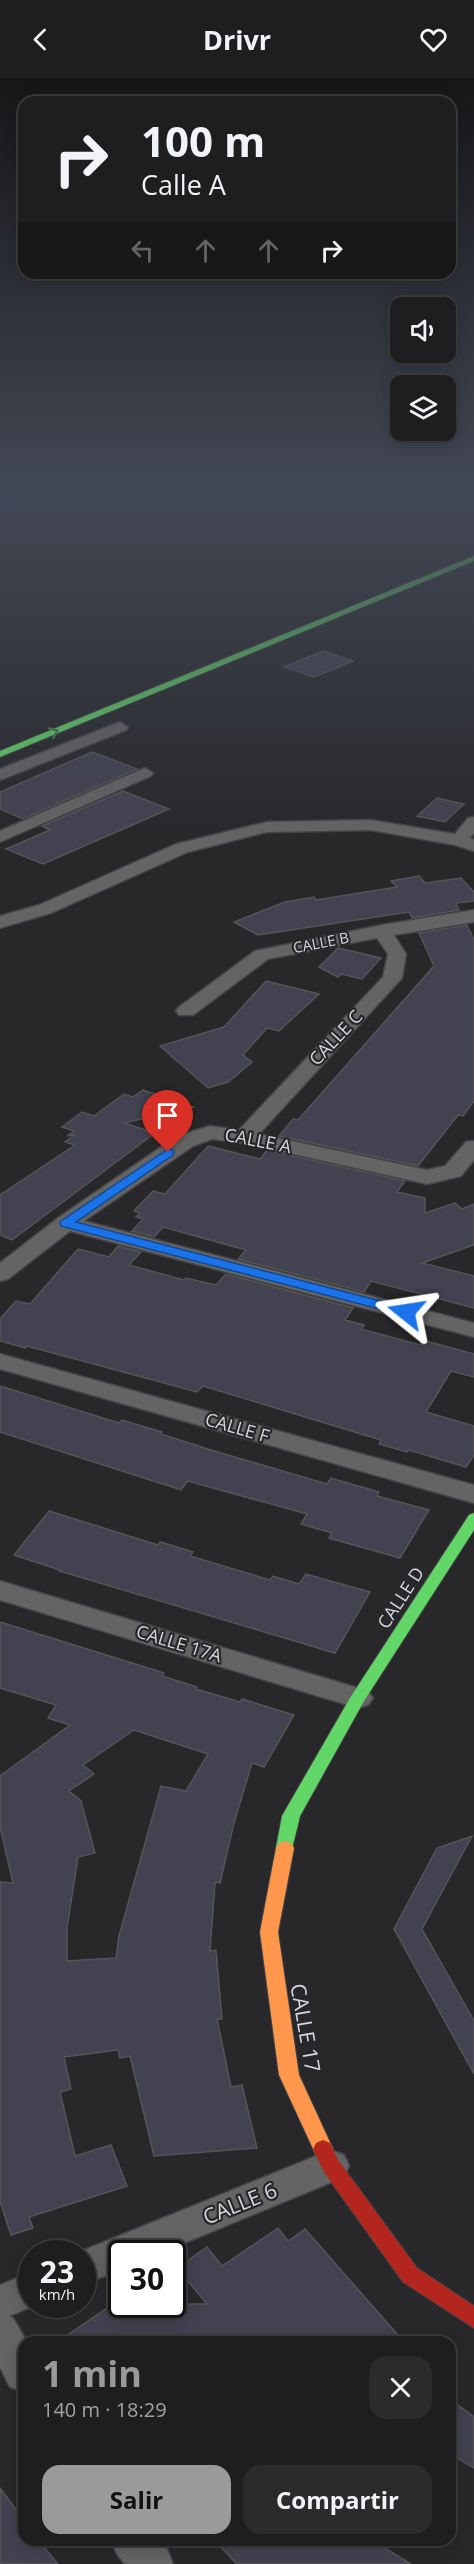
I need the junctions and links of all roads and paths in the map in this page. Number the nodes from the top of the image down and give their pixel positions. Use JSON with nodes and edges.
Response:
{"nodes":[{"id":1,"x":332,"y":609,"type":"edge"},
{"id":2,"x":349,"y":609,"type":"edge"},
{"id":3,"x":120,"y":727,"type":"dead end"},
{"id":4,"x":0,"y":740,"type":"edge"},
{"id":5,"x":0,"y":754,"type":"edge"},
{"id":6,"x":146,"y":773,"type":"dead end"},
{"id":7,"x":0,"y":775,"type":"edge"},
{"id":8,"x":474,"y":822,"type":"edge"},
{"id":9,"x":0,"y":837,"type":"edge"},
{"id":10,"x":466,"y":843,"type":"edge"},
{"id":11,"x":474,"y":916,"type":"edge"},
{"id":12,"x":0,"y":922,"type":"edge"},
{"id":13,"x":382,"y":931,"type":"junction"},
{"id":14,"x":186,"y":1011,"type":"dead end"},
{"id":15,"x":244,"y":1137,"type":"junction"},
{"id":16,"x":474,"y":1147,"type":"edge"},
{"id":17,"x":66,"y":1223,"type":"junction"},
{"id":18,"x":0,"y":1274,"type":"edge"},
{"id":19,"x":474,"y":1330,"type":"edge"},
{"id":20,"x":0,"y":1361,"type":"edge"},
{"id":21,"x":474,"y":1494,"type":"edge"},
{"id":22,"x":474,"y":1518,"type":"edge"},
{"id":23,"x":0,"y":1590,"type":"edge"},
{"id":24,"x":358,"y":1698,"type":"junction"},
{"id":25,"x":331,"y":2166,"type":"junction"},
{"id":26,"x":96,"y":2262,"type":"edge"},
{"id":27,"x":18,"y":2295,"type":"edge"},
{"id":28,"x":0,"y":2302,"type":"edge"},
{"id":29,"x":474,"y":2318,"type":"edge"},
{"id":30,"x":0,"y":2330,"type":"edge"},
{"id":31,"x":18,"y":2363,"type":"edge"},
{"id":32,"x":136,"y":2546,"type":"edge"},
{"id":33,"x":152,"y":2564,"type":"edge"}],
"edges":[{"from":1,"to":4,"type":"main road"},
{"from":5,"to":2,"type":"main road","one_way":true},
{"from":3,"to":7,"type":"street"},
{"from":6,"to":9,"type":"street"},
{"from":8,"to":10,"type":"street"},
{"from":10,"to":12,"type":"street"},
{"from":11,"to":13,"type":"street","name":"CALLE B"},
{"from":13,"to":14,"type":"street","name":"CALLE B"},
{"from":13,"to":15,"type":"street","name":"CALLE C"},
{"from":15,"to":16,"type":"street","name":"CALLE A"},
{"from":15,"to":17,"type":"street","name":"CALLE A"},
{"from":17,"to":18,"type":"street","name":"CALLE A"},
{"from":17,"to":19,"type":"street"},
{"from":20,"to":21,"type":"street","name":"CALLE F"},
{"from":22,"to":24,"type":"main road","name":"CALLE D"},
{"from":23,"to":24,"type":"street","name":"CALLE 17A"},
{"from":24,"to":25,"type":"main road","name":"CALLE 17"},
{"from":25,"to":26,"type":"street","name":"CALLE 6"},
{"from":25,"to":29,"type":"main road","name":"CALLE 17"},
{"from":27,"to":28,"type":"street"},
{"from":30,"to":31,"type":"street"},
{"from":32,"to":33,"type":"street"}]}
